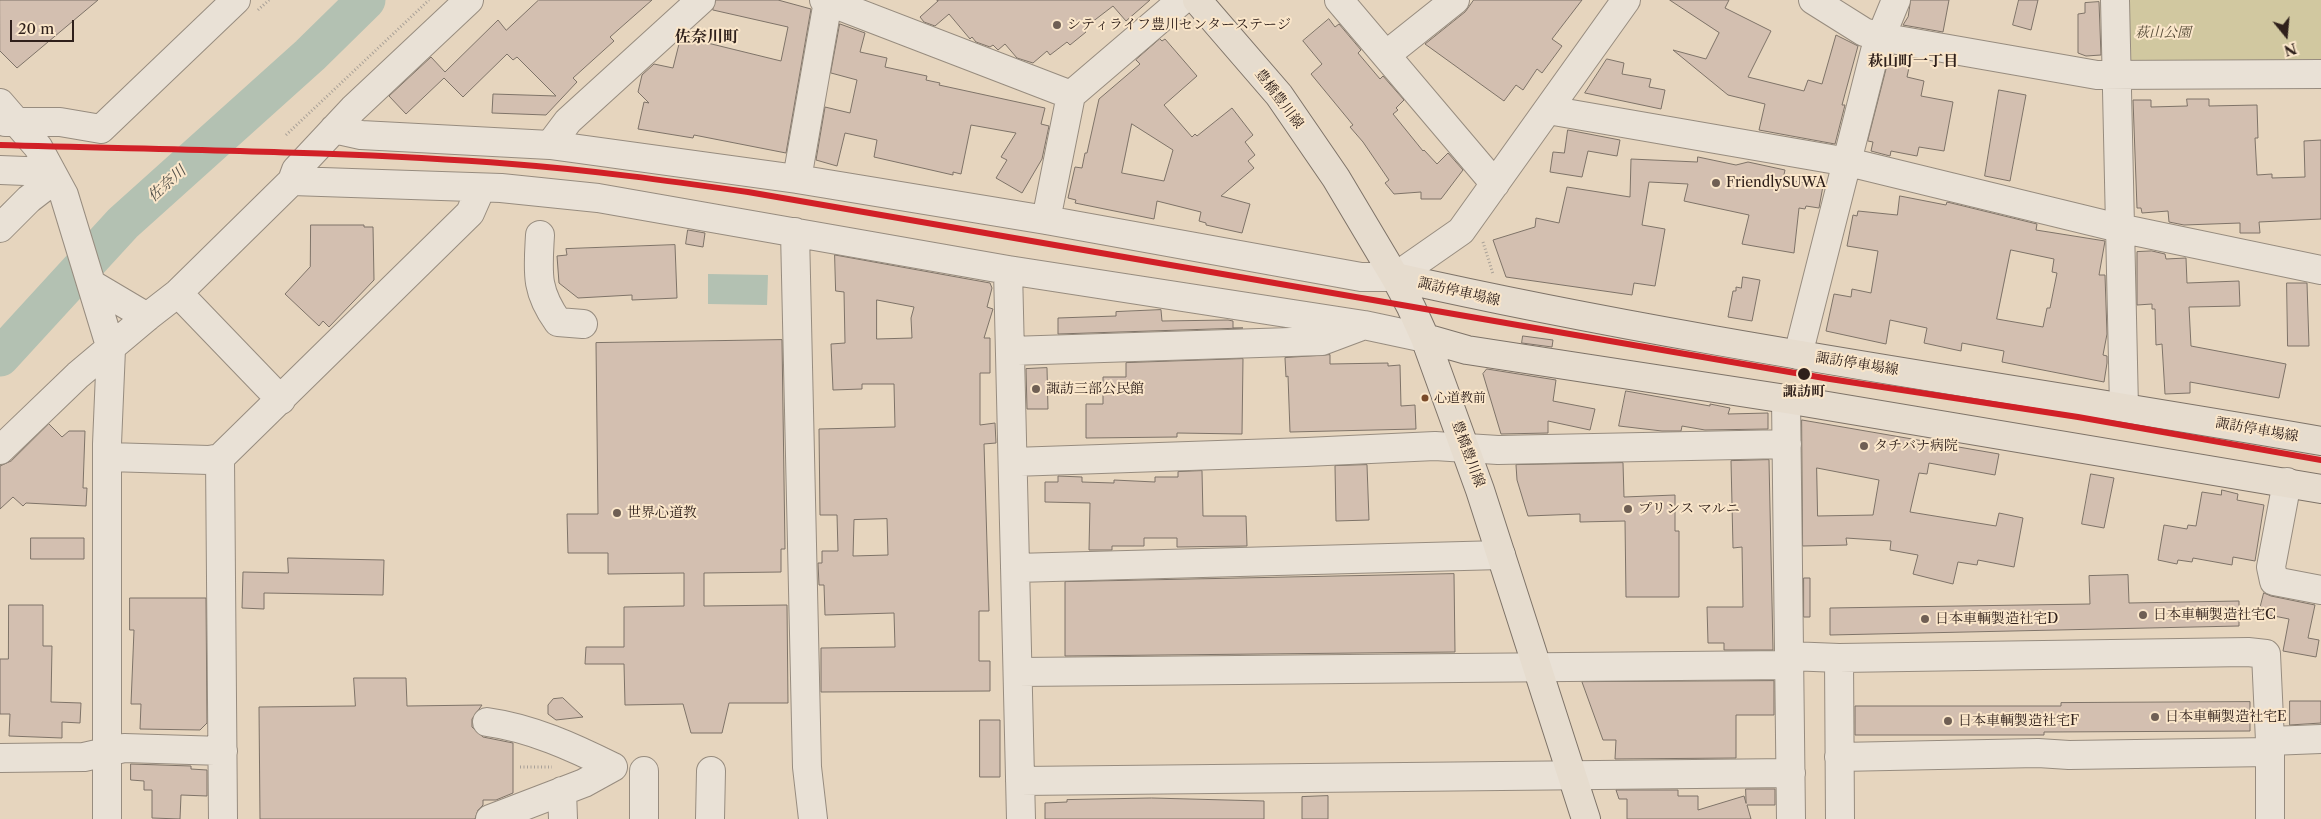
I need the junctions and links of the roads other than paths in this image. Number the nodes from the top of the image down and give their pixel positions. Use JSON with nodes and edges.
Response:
{"nodes":[{"id":1,"x":236,"y":0,"type":"edge"},
{"id":2,"x":469,"y":0,"type":"edge"},
{"id":3,"x":701,"y":0,"type":"edge"},
{"id":4,"x":1182,"y":0,"type":"edge"},
{"id":5,"x":1197,"y":0,"type":"edge"},
{"id":6,"x":1338,"y":0,"type":"edge"},
{"id":7,"x":1455,"y":0,"type":"edge"},
{"id":8,"x":1626,"y":0,"type":"edge"},
{"id":9,"x":1813,"y":0,"type":"edge"},
{"id":10,"x":1896,"y":0,"type":"edge"},
{"id":11,"x":2116,"y":0,"type":"edge"},
{"id":12,"x":826,"y":1,"type":"edge"},
{"id":13,"x":1880,"y":36,"type":"junction"},
{"id":14,"x":1386,"y":55,"type":"junction"},
{"id":15,"x":2321,"y":74,"type":"edge"},
{"id":16,"x":2117,"y":76,"type":"junction"},
{"id":17,"x":1071,"y":95,"type":"junction"},
{"id":18,"x":1548,"y":110,"type":"junction"},
{"id":19,"x":6,"y":116,"type":"edge"},
{"id":20,"x":334,"y":129,"type":"junction"},
{"id":21,"x":550,"y":145,"type":"junction"},
{"id":22,"x":1848,"y":162,"type":"junction"},
{"id":23,"x":0,"y":170,"type":"edge"},
{"id":24,"x":52,"y":175,"type":"junction"},
{"id":25,"x":797,"y":179,"type":"junction"},
{"id":26,"x":292,"y":181,"type":"junction"},
{"id":27,"x":1494,"y":184,"type":"junction"},
{"id":28,"x":481,"y":188,"type":"junction"},
{"id":29,"x":1046,"y":220,"type":"junction"},
{"id":30,"x":0,"y":228,"type":"edge"},
{"id":31,"x":2119,"y":228,"type":"junction"},
{"id":32,"x":795,"y":232,"type":"junction"},
{"id":33,"x":540,"y":235,"type":"dead end"},
{"id":34,"x":1008,"y":270,"type":"junction"},
{"id":35,"x":2321,"y":270,"type":"edge"},
{"id":36,"x":1396,"y":277,"type":"junction"},
{"id":37,"x":92,"y":285,"type":"junction"},
{"id":38,"x":178,"y":293,"type":"junction"},
{"id":39,"x":146,"y":317,"type":"junction"},
{"id":40,"x":583,"y":324,"type":"dead end"},
{"id":41,"x":1364,"y":325,"type":"junction"},
{"id":42,"x":1425,"y":338,"type":"junction"},
{"id":43,"x":111,"y":349,"type":"junction"},
{"id":44,"x":1010,"y":351,"type":"junction"},
{"id":45,"x":1798,"y":355,"type":"junction"},
{"id":46,"x":1786,"y":399,"type":"junction"},
{"id":47,"x":281,"y":400,"type":"junction"},
{"id":48,"x":2124,"y":407,"type":"junction"},
{"id":49,"x":2321,"y":441,"type":"edge"},
{"id":50,"x":1786,"y":444,"type":"junction"},
{"id":51,"x":1466,"y":449,"type":"junction"},
{"id":52,"x":0,"y":450,"type":"edge"},
{"id":53,"x":108,"y":457,"type":"junction"},
{"id":54,"x":220,"y":458,"type":"junction"},
{"id":55,"x":1012,"y":462,"type":"junction"},
{"id":56,"x":2287,"y":482,"type":"junction"},
{"id":57,"x":2321,"y":489,"type":"edge"},
{"id":58,"x":1501,"y":556,"type":"junction"},
{"id":59,"x":1015,"y":568,"type":"junction"},
{"id":60,"x":2321,"y":590,"type":"edge"},
{"id":61,"x":1839,"y":658,"type":"junction"},
{"id":62,"x":1789,"y":661,"type":"junction"},
{"id":63,"x":1537,"y":668,"type":"junction"},
{"id":64,"x":1018,"y":672,"type":"junction"},
{"id":65,"x":487,"y":722,"type":"dead end"},
{"id":66,"x":2321,"y":740,"type":"edge"},
{"id":67,"x":2270,"y":746,"type":"junction"},
{"id":68,"x":223,"y":751,"type":"junction"},
{"id":69,"x":107,"y":752,"type":"junction"},
{"id":70,"x":1839,"y":757,"type":"junction"},
{"id":71,"x":0,"y":758,"type":"edge"},
{"id":72,"x":644,"y":771,"type":"dead end"},
{"id":73,"x":711,"y":771,"type":"dead end"},
{"id":74,"x":1791,"y":773,"type":"junction"},
{"id":75,"x":1571,"y":775,"type":"junction"},
{"id":76,"x":1020,"y":781,"type":"junction"},
{"id":77,"x":562,"y":791,"type":"junction"},
{"id":78,"x":107,"y":819,"type":"edge"},
{"id":79,"x":223,"y":819,"type":"edge"},
{"id":80,"x":490,"y":819,"type":"edge"},
{"id":81,"x":563,"y":819,"type":"edge"},
{"id":82,"x":644,"y":819,"type":"edge"},
{"id":83,"x":710,"y":819,"type":"edge"},
{"id":84,"x":813,"y":819,"type":"edge"},
{"id":85,"x":1021,"y":819,"type":"edge"},
{"id":86,"x":1586,"y":819,"type":"edge"},
{"id":87,"x":1791,"y":819,"type":"edge"},
{"id":88,"x":1840,"y":819,"type":"edge"},
{"id":89,"x":2270,"y":819,"type":"edge"}],
"edges":[{"from":1,"to":19,"type":"street"},
{"from":2,"to":20,"type":"street"},
{"from":3,"to":21,"type":"street"},
{"from":4,"to":17,"type":"street"},
{"from":5,"to":36,"type":"main road","name":"豊橋豊川線"},
{"from":6,"to":14,"type":"street"},
{"from":7,"to":14,"type":"street"},
{"from":8,"to":18,"type":"street"},
{"from":9,"to":13,"type":"street"},
{"from":10,"to":13,"type":"street"},
{"from":11,"to":16,"type":"street"},
{"from":12,"to":17,"type":"street"},
{"from":12,"to":25,"type":"street"},
{"from":13,"to":16,"type":"street"},
{"from":13,"to":22,"type":"street"},
{"from":14,"to":27,"type":"street"},
{"from":15,"to":16,"type":"street"},
{"from":16,"to":31,"type":"street"},
{"from":17,"to":29,"type":"street"},
{"from":18,"to":22,"type":"street"},
{"from":18,"to":27,"type":"street"},
{"from":19,"to":24,"type":"street"},
{"from":20,"to":21,"type":"street"},
{"from":20,"to":26,"type":"street"},
{"from":21,"to":25,"type":"street"},
{"from":22,"to":31,"type":"street"},
{"from":22,"to":45,"type":"street"},
{"from":23,"to":24,"type":"street"},
{"from":24,"to":30,"type":"street"},
{"from":24,"to":37,"type":"street"},
{"from":25,"to":29,"type":"street"},
{"from":26,"to":28,"type":"street"},
{"from":26,"to":38,"type":"street"},
{"from":27,"to":36,"type":"street"},
{"from":28,"to":32,"type":"street"},
{"from":28,"to":47,"type":"street"},
{"from":29,"to":36,"type":"street"},
{"from":31,"to":35,"type":"street"},
{"from":31,"to":48,"type":"street"},
{"from":32,"to":34,"type":"street"},
{"from":32,"to":84,"type":"street"},
{"from":33,"to":40,"type":"street"},
{"from":34,"to":41,"type":"street"},
{"from":34,"to":44,"type":"street"},
{"from":36,"to":42,"type":"main road","name":"豊橋豊川線"},
{"from":36,"to":45,"type":"main road","name":"諏訪停車場線"},
{"from":37,"to":39,"type":"street"},
{"from":37,"to":43,"type":"street"},
{"from":38,"to":39,"type":"street"},
{"from":38,"to":47,"type":"street"},
{"from":39,"to":43,"type":"street"},
{"from":41,"to":42,"type":"street"},
{"from":41,"to":44,"type":"street"},
{"from":42,"to":46,"type":"main road"},
{"from":42,"to":51,"type":"main road","name":"豊橋豊川線"},
{"from":43,"to":52,"type":"street"},
{"from":43,"to":53,"type":"street"},
{"from":44,"to":55,"type":"street"},
{"from":45,"to":48,"type":"main road","name":"諏訪停車場線"},
{"from":46,"to":50,"type":"street"},
{"from":46,"to":56,"type":"main road"},
{"from":47,"to":54,"type":"street"},
{"from":48,"to":49,"type":"main road","name":"諏訪停車場線"},
{"from":50,"to":51,"type":"street"},
{"from":50,"to":62,"type":"street"},
{"from":51,"to":55,"type":"street"},
{"from":51,"to":58,"type":"main road","name":"豊橋豊川線"},
{"from":53,"to":54,"type":"street"},
{"from":53,"to":69,"type":"street"},
{"from":54,"to":68,"type":"street"},
{"from":55,"to":59,"type":"street"},
{"from":56,"to":57,"type":"main road"},
{"from":56,"to":60,"type":"street"},
{"from":58,"to":59,"type":"street"},
{"from":58,"to":63,"type":"main road","name":"豊橋豊川線"},
{"from":59,"to":64,"type":"street"},
{"from":61,"to":62,"type":"street"},
{"from":61,"to":67,"type":"street"},
{"from":61,"to":70,"type":"street"},
{"from":62,"to":63,"type":"street"},
{"from":62,"to":74,"type":"street"},
{"from":63,"to":64,"type":"street"},
{"from":63,"to":75,"type":"main road","name":"豊橋豊川線"},
{"from":64,"to":76,"type":"street"},
{"from":65,"to":77,"type":"street"},
{"from":66,"to":67,"type":"street"},
{"from":67,"to":70,"type":"street"},
{"from":67,"to":89,"type":"street"},
{"from":68,"to":69,"type":"street"},
{"from":68,"to":79,"type":"street"},
{"from":69,"to":71,"type":"street"},
{"from":69,"to":78,"type":"street"},
{"from":70,"to":88,"type":"street"},
{"from":72,"to":82,"type":"street"},
{"from":73,"to":83,"type":"street"},
{"from":74,"to":75,"type":"street"},
{"from":74,"to":87,"type":"street"},
{"from":75,"to":76,"type":"street"},
{"from":75,"to":86,"type":"main road","name":"豊橋豊川線"},
{"from":76,"to":85,"type":"street"},
{"from":77,"to":80,"type":"street"},
{"from":77,"to":81,"type":"street"}]}
